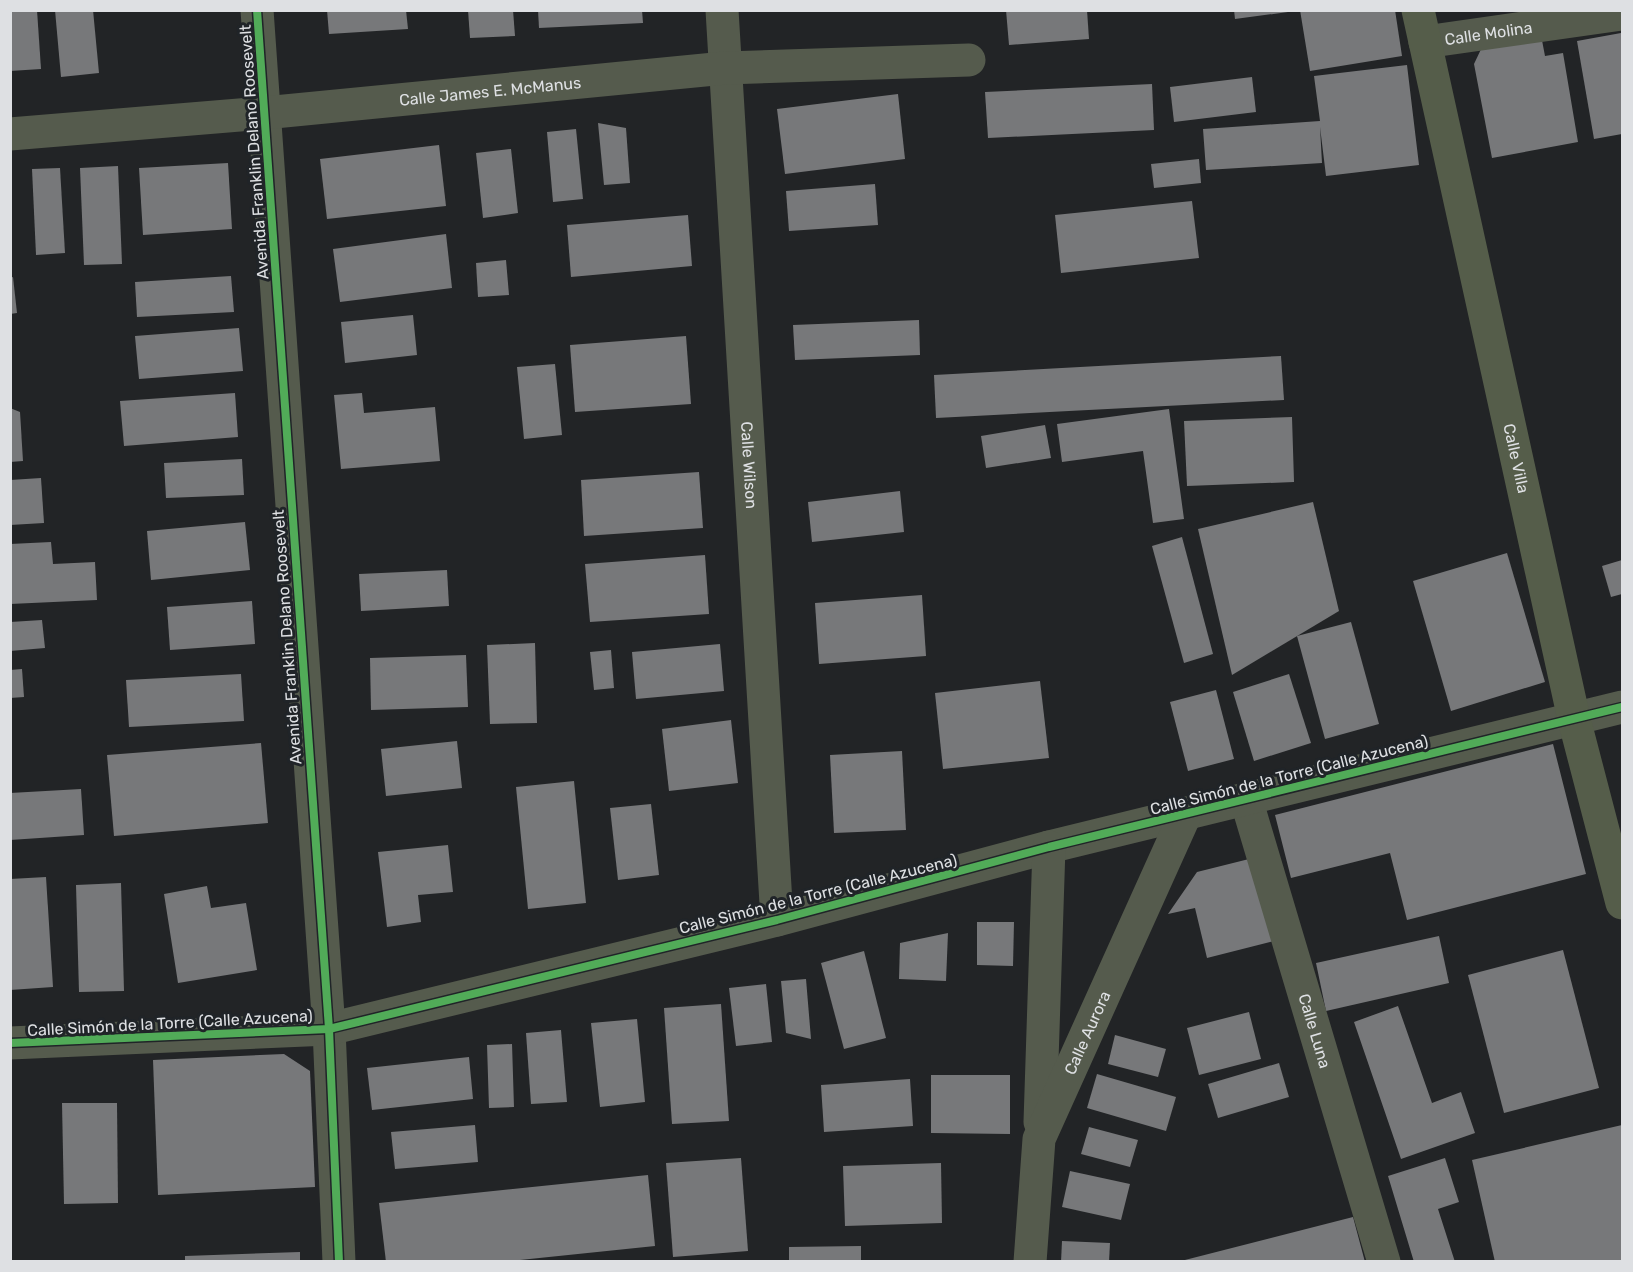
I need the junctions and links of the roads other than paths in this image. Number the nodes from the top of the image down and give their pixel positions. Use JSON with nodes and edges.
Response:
{"nodes":[{"id":1,"x":257,"y":10,"type":"edge"},
{"id":2,"x":722,"y":10,"type":"edge"},
{"id":3,"x":1418,"y":10,"type":"edge"},
{"id":4,"x":1623,"y":14,"type":"edge"},
{"id":5,"x":1425,"y":42,"type":"junction"},
{"id":6,"x":969,"y":60,"type":"dead end"},
{"id":7,"x":725,"y":68,"type":"junction"},
{"id":8,"x":264,"y":113,"type":"junction"},
{"id":9,"x":10,"y":134,"type":"edge"},
{"id":10,"x":1623,"y":707,"type":"edge"},
{"id":11,"x":1574,"y":719,"type":"junction"},
{"id":12,"x":1246,"y":799,"type":"junction"},
{"id":13,"x":1186,"y":813,"type":"junction"},
{"id":14,"x":1049,"y":848,"type":"junction"},
{"id":15,"x":1623,"y":903,"type":"edge"},
{"id":16,"x":777,"y":920,"type":"junction"},
{"id":17,"x":328,"y":1029,"type":"junction"},
{"id":18,"x":10,"y":1043,"type":"edge"},
{"id":19,"x":1040,"y":1139,"type":"junction"},
{"id":20,"x":339,"y":1262,"type":"edge"},
{"id":21,"x":1030,"y":1262,"type":"edge"},
{"id":22,"x":1384,"y":1262,"type":"edge"}],
"edges":[{"from":1,"to":8,"type":"street","name":"Avenida Franklin Delano Roosevelt"},
{"from":2,"to":7,"type":"street","name":"Calle Wilson"},
{"from":3,"to":5,"type":"main road","name":"Calle Villa"},
{"from":4,"to":5,"type":"street","name":"Calle Molina"},
{"from":5,"to":11,"type":"main road","name":"Calle Villa"},
{"from":6,"to":7,"type":"street","name":"Calle James E. McManus"},
{"from":7,"to":8,"type":"street","name":"Calle James E. McManus"},
{"from":7,"to":16,"type":"street","name":"Calle Wilson"},
{"from":8,"to":9,"type":"street","name":"Calle James E. McManus"},
{"from":8,"to":17,"type":"street","name":"Avenida Franklin Delano Roosevelt"},
{"from":10,"to":11,"type":"street","name":"Calle Simón de la Torre (Calle Azucena)"},
{"from":11,"to":12,"type":"street","name":"Calle Simón de la Torre (Calle Azucena)"},
{"from":11,"to":15,"type":"main road","name":"Calle Villa"},
{"from":12,"to":13,"type":"street","name":"Calle Simón de la Torre (Calle Azucena)"},
{"from":12,"to":22,"type":"street","name":"Calle Luna"},
{"from":13,"to":14,"type":"street","name":"Calle Simón de la Torre (Calle Azucena)"},
{"from":13,"to":19,"type":"street","name":"Calle Aurora"},
{"from":14,"to":16,"type":"street","name":"Calle Simón de la Torre (Calle Azucena)"},
{"from":14,"to":19,"type":"street"},
{"from":16,"to":17,"type":"street","name":"Calle Simón de la Torre (Calle Azucena)"},
{"from":17,"to":18,"type":"street","name":"Calle Simón de la Torre (Calle Azucena)"},
{"from":17,"to":20,"type":"street","name":"Avenida Franklin Delano Roosevelt"},
{"from":19,"to":21,"type":"street","name":"Calle Aurora"}]}
